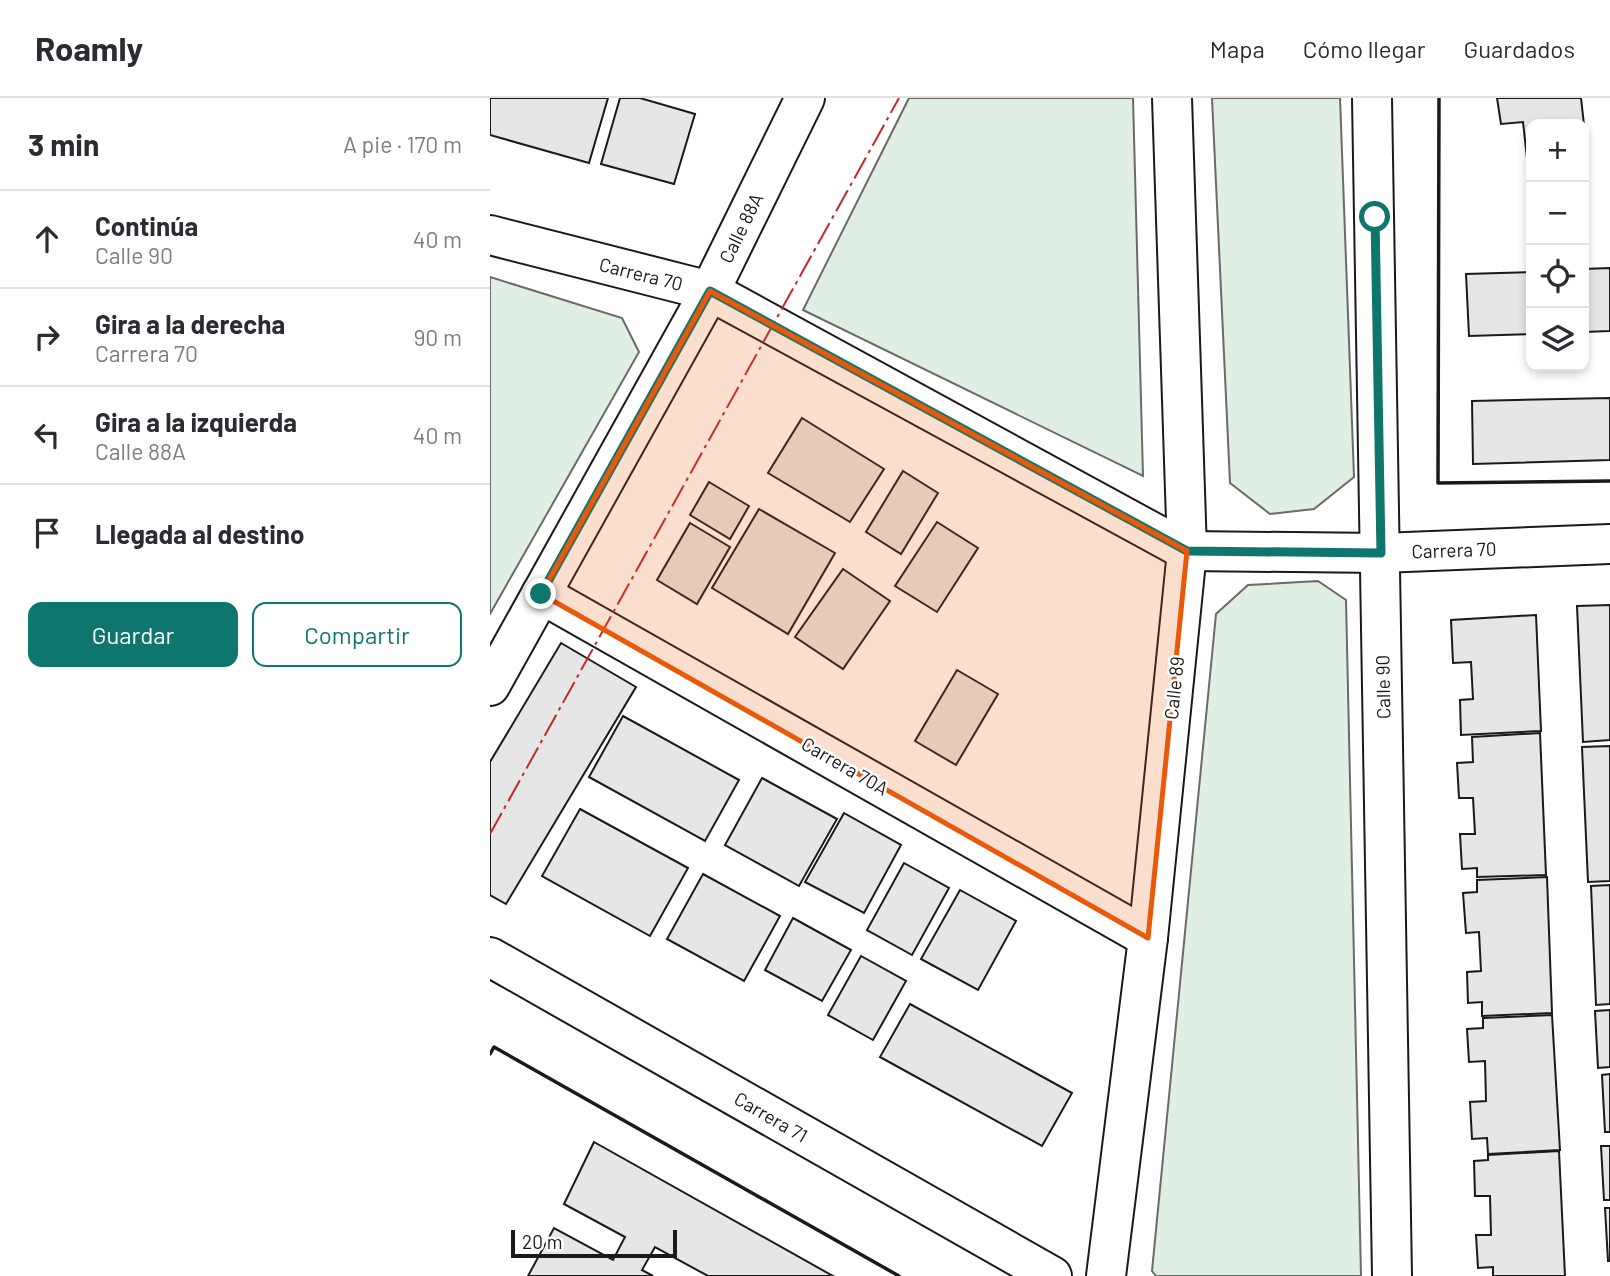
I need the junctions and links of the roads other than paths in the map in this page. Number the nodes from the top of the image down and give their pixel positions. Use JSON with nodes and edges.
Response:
{"nodes":[{"id":1,"x":805,"y":98,"type":"edge"},
{"id":2,"x":1172,"y":98,"type":"edge"},
{"id":3,"x":1372,"y":98,"type":"edge"},
{"id":4,"x":490,"y":235,"type":"edge"},
{"id":5,"x":710,"y":291,"type":"junction"},
{"id":6,"x":1610,"y":544,"type":"edge"},
{"id":7,"x":1187,"y":551,"type":"junction"},
{"id":8,"x":1381,"y":553,"type":"junction"},
{"id":9,"x":541,"y":594,"type":"junction"},
{"id":10,"x":490,"y":686,"type":"edge"},
{"id":11,"x":1148,"y":938,"type":"junction"},
{"id":12,"x":490,"y":957,"type":"edge"},
{"id":13,"x":1052,"y":1276,"type":"edge"},
{"id":14,"x":1107,"y":1276,"type":"edge"},
{"id":15,"x":1392,"y":1276,"type":"edge"}],
"edges":[{"from":1,"to":5,"type":"street","name":"Calle 88A"},
{"from":2,"to":7,"type":"street","name":"Calle 89"},
{"from":3,"to":8,"type":"street","name":"Calle 90"},
{"from":4,"to":5,"type":"street","name":"Carrera 70"},
{"from":5,"to":7,"type":"street","name":"Carrera 70"},
{"from":5,"to":9,"type":"street","name":"Calle 88A"},
{"from":6,"to":8,"type":"street","name":"Carrera 70"},
{"from":7,"to":8,"type":"street","name":"Carrera 70"},
{"from":7,"to":11,"type":"street","name":"Calle 89"},
{"from":8,"to":15,"type":"street","name":"Calle 90"},
{"from":9,"to":10,"type":"street","name":"Calle 88A"},
{"from":9,"to":11,"type":"street","name":"Carrera 70A"},
{"from":11,"to":14,"type":"street","name":"Calle 89"},
{"from":12,"to":13,"type":"street","name":"Carrera 71"}]}
